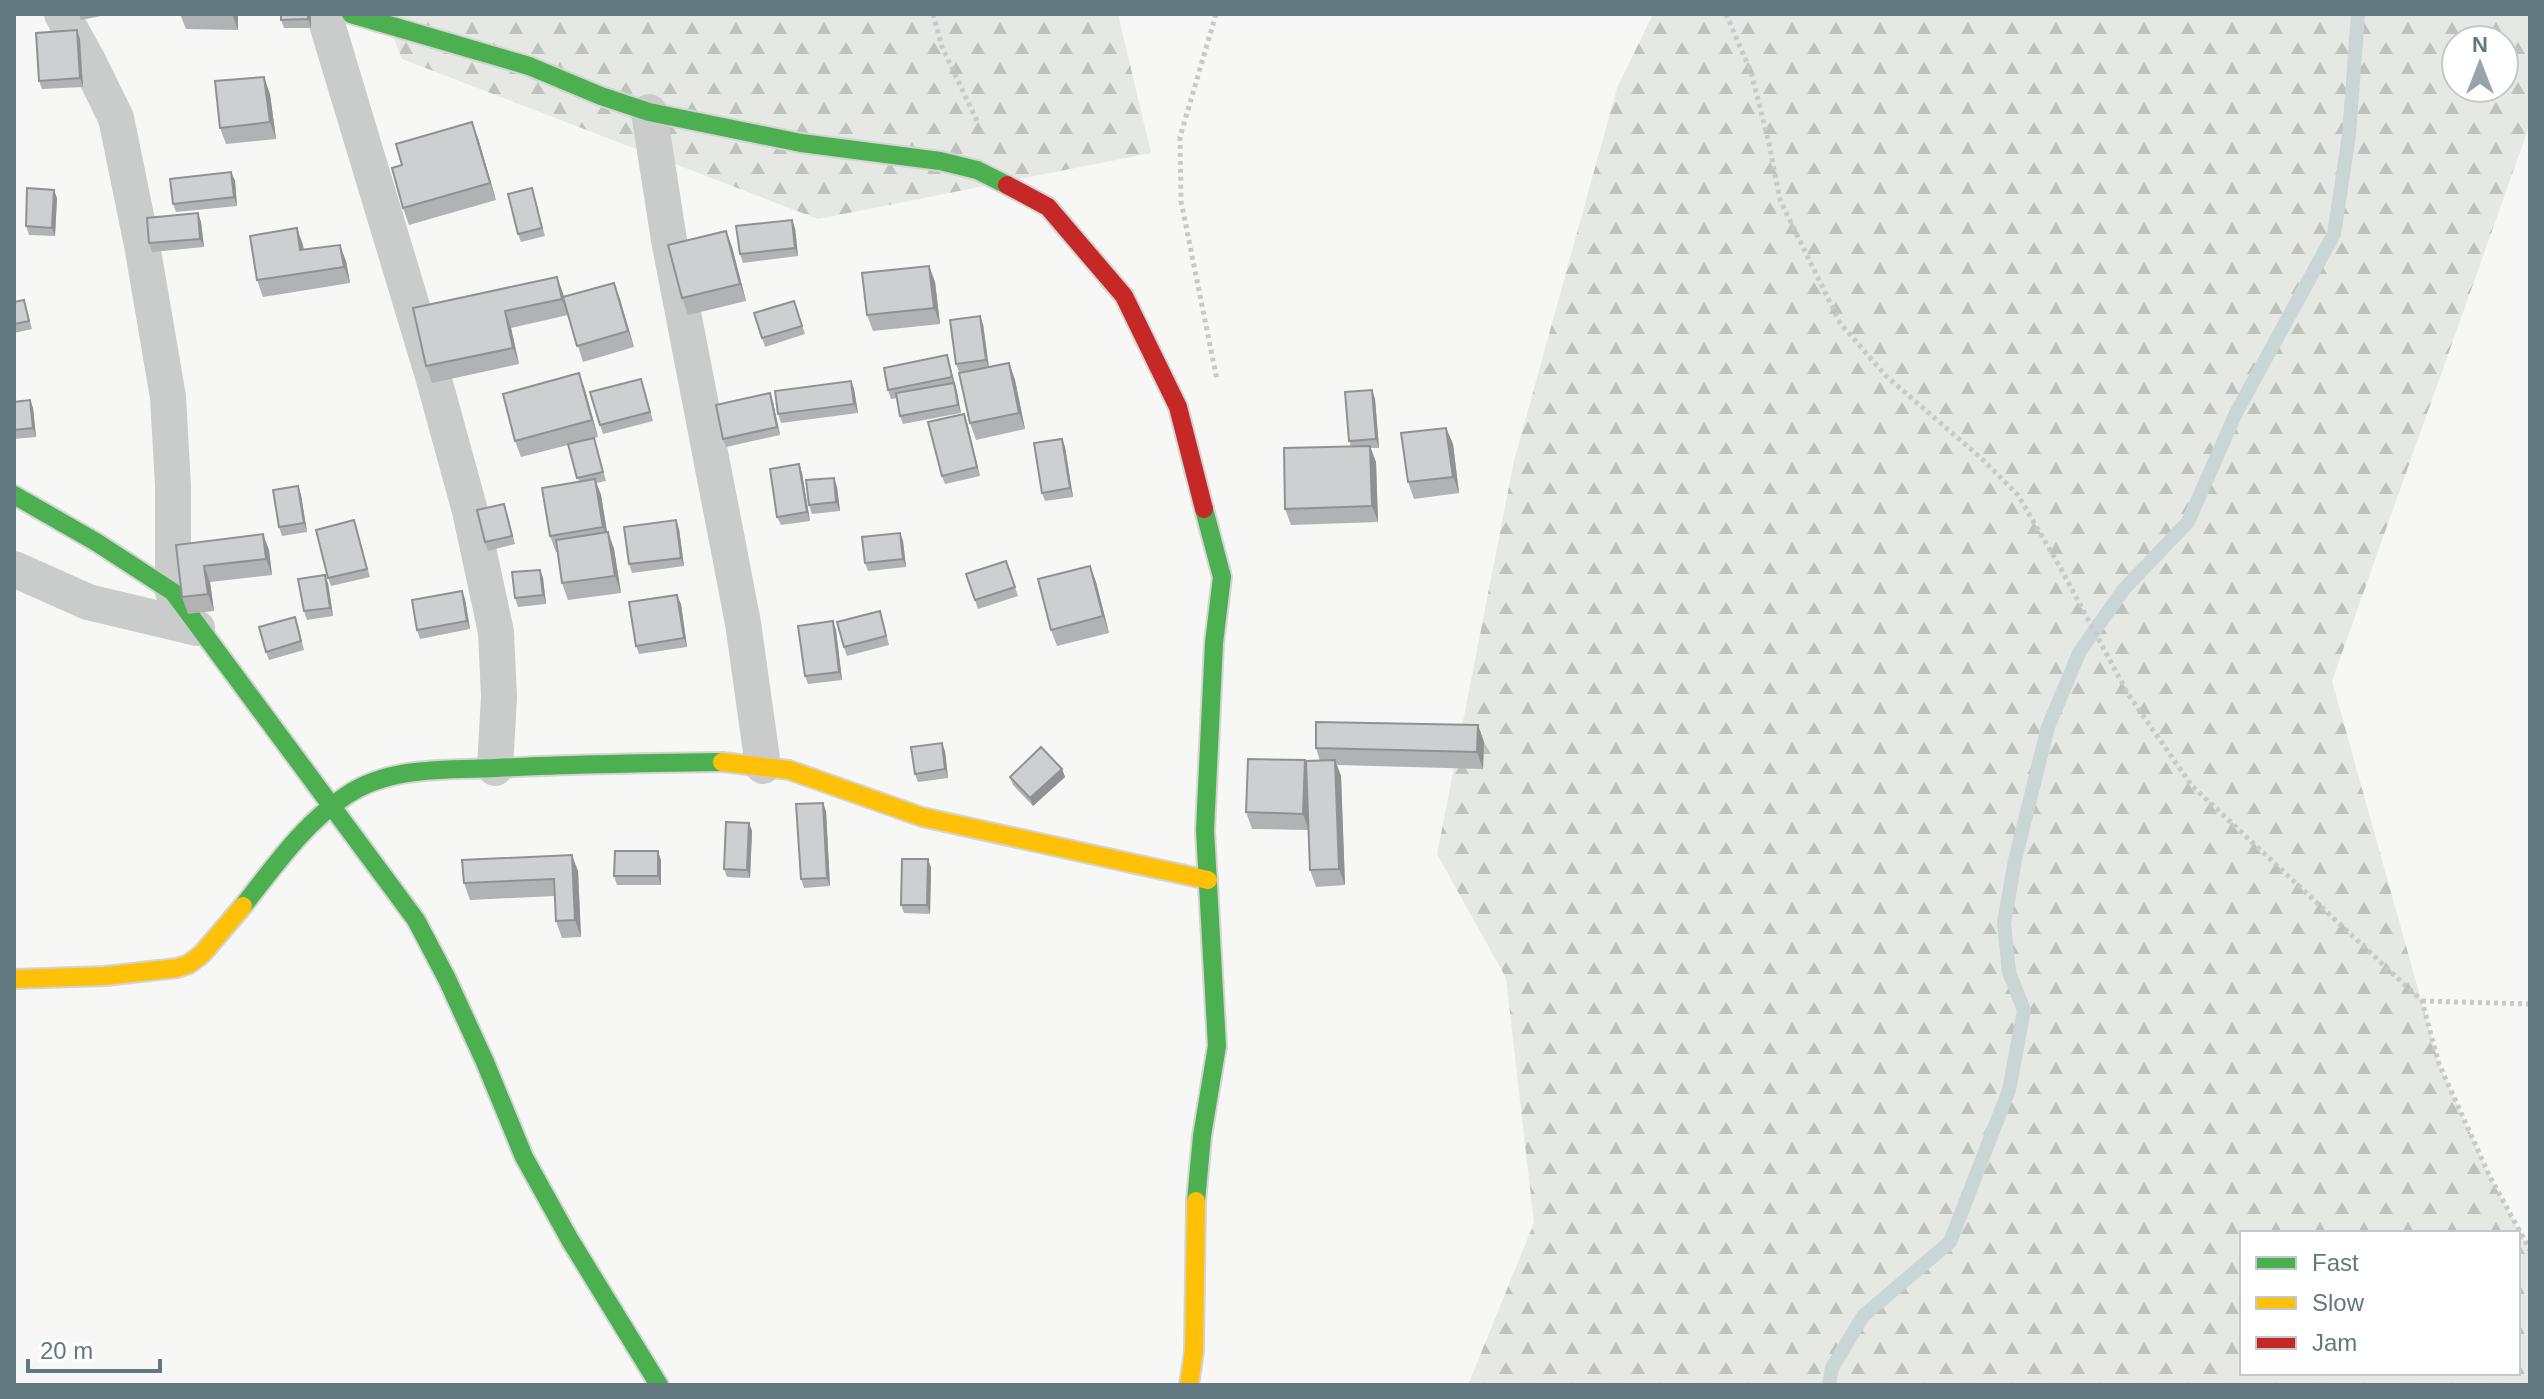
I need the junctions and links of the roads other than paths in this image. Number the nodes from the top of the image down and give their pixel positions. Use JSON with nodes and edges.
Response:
{"nodes":[{"id":1,"x":62,"y":14,"type":"edge"},
{"id":2,"x":324,"y":14,"type":"edge"},
{"id":3,"x":351,"y":14,"type":"edge"},
{"id":4,"x":649,"y":112,"type":"junction"},
{"id":5,"x":14,"y":495,"type":"edge"},
{"id":6,"x":14,"y":569,"type":"edge"},
{"id":7,"x":173,"y":592,"type":"junction"},
{"id":8,"x":197,"y":628,"type":"junction"},
{"id":9,"x":763,"y":766,"type":"junction"},
{"id":10,"x":495,"y":768,"type":"junction"},
{"id":11,"x":331,"y":806,"type":"junction"},
{"id":12,"x":1208,"y":880,"type":"junction"},
{"id":13,"x":14,"y":979,"type":"edge"},
{"id":14,"x":659,"y":1385,"type":"edge"},
{"id":15,"x":1189,"y":1385,"type":"edge"}],
"edges":[{"from":1,"to":7,"type":"street"},
{"from":2,"to":10,"type":"street"},
{"from":3,"to":4,"type":"street"},
{"from":4,"to":9,"type":"street"},
{"from":4,"to":12,"type":"street"},
{"from":5,"to":7,"type":"street"},
{"from":6,"to":8,"type":"street"},
{"from":7,"to":8,"type":"street"},
{"from":8,"to":11,"type":"street"},
{"from":9,"to":10,"type":"street"},
{"from":9,"to":12,"type":"street"},
{"from":10,"to":11,"type":"street"},
{"from":11,"to":13,"type":"street"},
{"from":11,"to":14,"type":"street"},
{"from":12,"to":15,"type":"street"}]}
